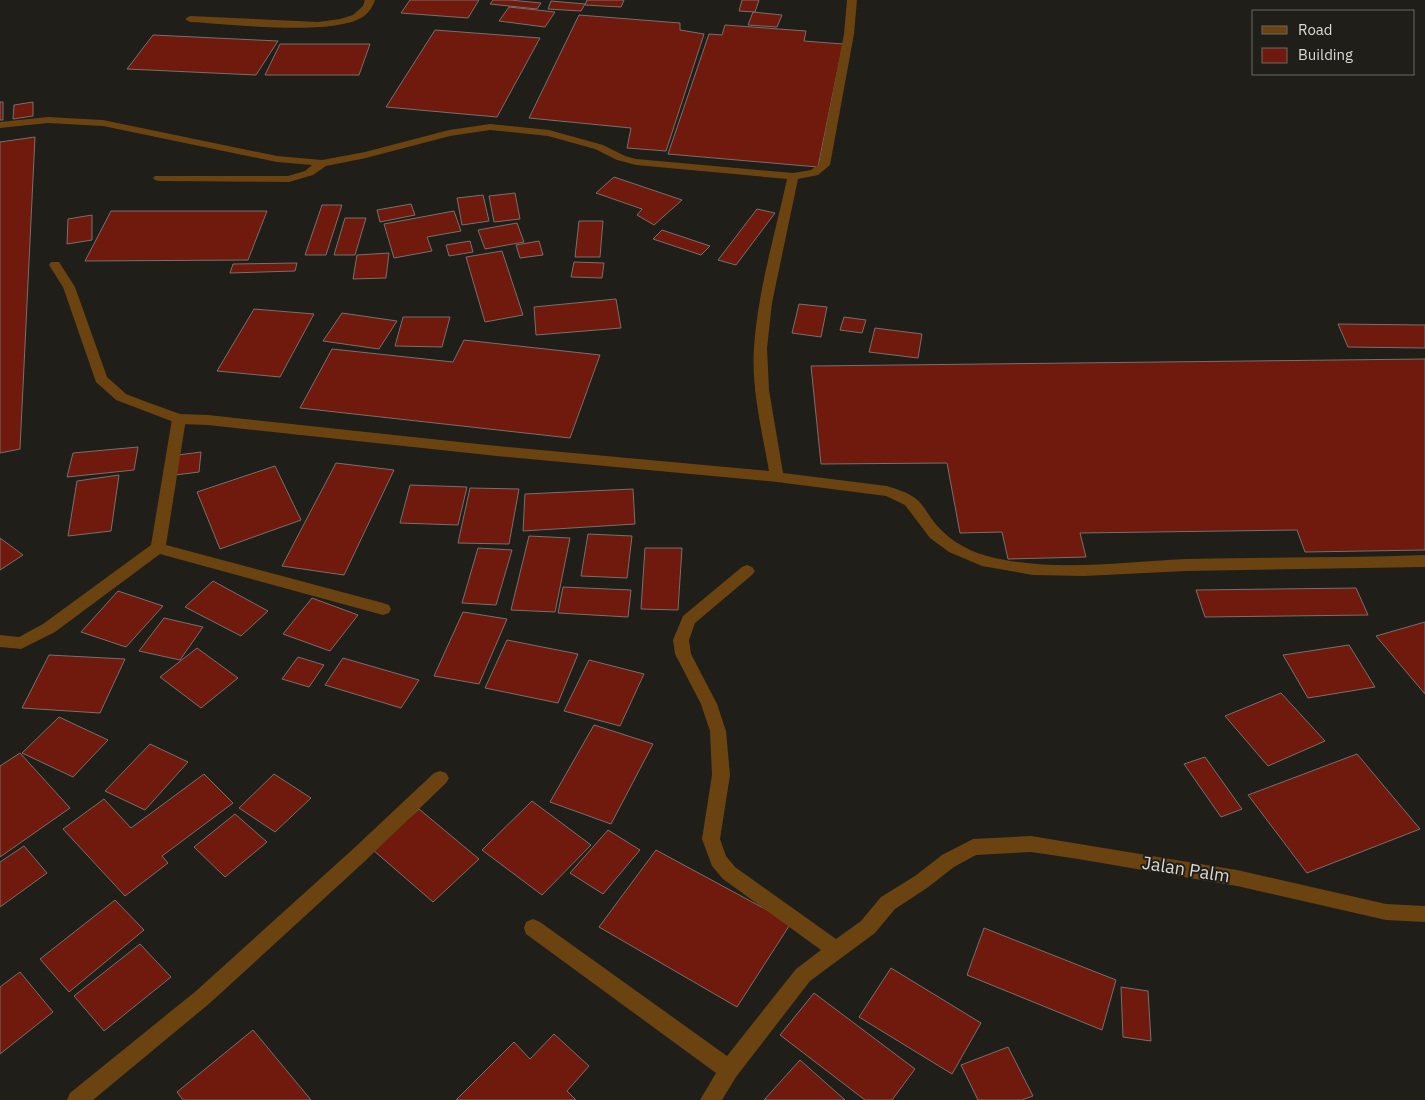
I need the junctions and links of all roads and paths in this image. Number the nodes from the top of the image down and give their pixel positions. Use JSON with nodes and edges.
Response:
{"nodes":[{"id":1,"x":370,"y":0,"type":"edge"},
{"id":2,"x":852,"y":0,"type":"edge"},
{"id":3,"x":190,"y":19,"type":"dead end"},
{"id":4,"x":0,"y":125,"type":"edge"},
{"id":5,"x":322,"y":163,"type":"junction"},
{"id":6,"x":793,"y":176,"type":"junction"},
{"id":7,"x":159,"y":178,"type":"dead end"},
{"id":8,"x":55,"y":264,"type":"dead end"},
{"id":9,"x":180,"y":419,"type":"junction"},
{"id":10,"x":777,"y":477,"type":"junction"},
{"id":11,"x":158,"y":548,"type":"junction"},
{"id":12,"x":1425,"y":561,"type":"edge"},
{"id":13,"x":748,"y":571,"type":"dead end"},
{"id":14,"x":383,"y":609,"type":"dead end"},
{"id":15,"x":0,"y":641,"type":"edge"},
{"id":16,"x":440,"y":778,"type":"dead end"},
{"id":17,"x":1425,"y":914,"type":"edge"},
{"id":18,"x":533,"y":928,"type":"dead end"},
{"id":19,"x":836,"y":950,"type":"junction"},
{"id":20,"x":728,"y":1070,"type":"junction"},
{"id":21,"x":77,"y":1100,"type":"edge"},
{"id":22,"x":710,"y":1100,"type":"edge"}],
"edges":[{"from":1,"to":3,"type":"street"},
{"from":2,"to":6,"type":"street"},
{"from":4,"to":5,"type":"street"},
{"from":5,"to":6,"type":"street"},
{"from":5,"to":7,"type":"street"},
{"from":6,"to":10,"type":"street"},
{"from":8,"to":9,"type":"street"},
{"from":9,"to":10,"type":"street"},
{"from":9,"to":11,"type":"street"},
{"from":10,"to":12,"type":"street"},
{"from":11,"to":14,"type":"street"},
{"from":11,"to":15,"type":"street"},
{"from":13,"to":19,"type":"street"},
{"from":16,"to":21,"type":"street"},
{"from":17,"to":19,"type":"street","name":"Jalan Palm"},
{"from":18,"to":20,"type":"street"},
{"from":19,"to":20,"type":"street","name":"Jalan Palm"},
{"from":20,"to":22,"type":"street","name":"Jalan Palm"}]}
